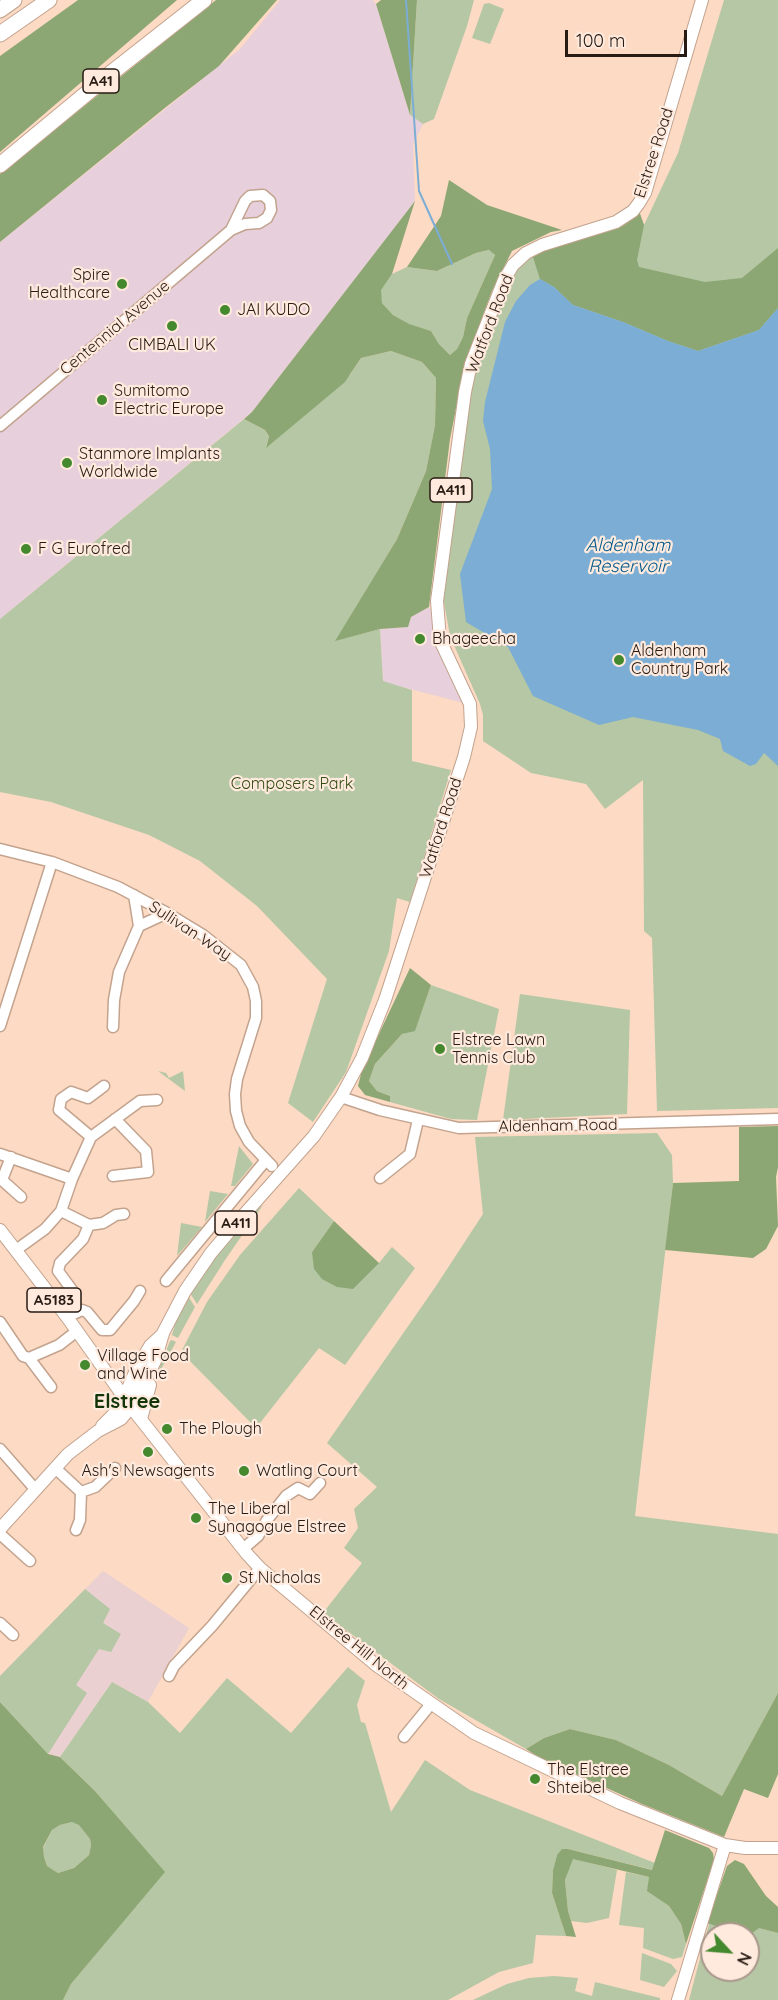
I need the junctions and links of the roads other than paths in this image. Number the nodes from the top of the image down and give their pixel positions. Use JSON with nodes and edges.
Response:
{"nodes":[{"id":1,"x":14,"y":0,"type":"edge"},
{"id":2,"x":49,"y":0,"type":"edge"},
{"id":3,"x":204,"y":0,"type":"edge"},
{"id":4,"x":702,"y":0,"type":"edge"},
{"id":5,"x":0,"y":10,"type":"edge"},
{"id":6,"x":0,"y":34,"type":"edge"},
{"id":7,"x":0,"y":165,"type":"edge"},
{"id":8,"x":243,"y":205,"type":"junction"},
{"id":9,"x":254,"y":222,"type":"junction"},
{"id":10,"x":231,"y":231,"type":"junction"},
{"id":11,"x":513,"y":266,"type":"joint"},
{"id":12,"x":0,"y":426,"type":"edge"},
{"id":13,"x":0,"y":849,"type":"edge"},
{"id":14,"x":52,"y":862,"type":"junction"},
{"id":15,"x":134,"y":896,"type":"junction"},
{"id":16,"x":168,"y":913,"type":"junction"},
{"id":17,"x":139,"y":926,"type":"junction"},
{"id":18,"x":0,"y":1026,"type":"edge"},
{"id":19,"x":113,"y":1027,"type":"dead end"},
{"id":20,"x":104,"y":1086,"type":"dead end"},
{"id":21,"x":341,"y":1097,"type":"junction"},
{"id":22,"x":157,"y":1100,"type":"dead end"},
{"id":23,"x":115,"y":1119,"type":"junction"},
{"id":24,"x":778,"y":1119,"type":"edge"},
{"id":25,"x":418,"y":1120,"type":"junction"},
{"id":26,"x":91,"y":1137,"type":"junction"},
{"id":27,"x":5,"y":1155,"type":"edge"},
{"id":28,"x":113,"y":1176,"type":"dead end"},
{"id":29,"x":381,"y":1178,"type":"dead end"},
{"id":30,"x":72,"y":1179,"type":"junction"},
{"id":31,"x":21,"y":1197,"type":"dead end"},
{"id":32,"x":61,"y":1211,"type":"junction"},
{"id":33,"x":124,"y":1215,"type":"dead end"},
{"id":34,"x":89,"y":1225,"type":"junction"},
{"id":35,"x":0,"y":1230,"type":"edge"},
{"id":36,"x":16,"y":1250,"type":"junction"},
{"id":37,"x":166,"y":1281,"type":"dead end"},
{"id":38,"x":140,"y":1291,"type":"dead end"},
{"id":39,"x":75,"y":1294,"type":"dead end"},
{"id":40,"x":67,"y":1317,"type":"junction"},
{"id":41,"x":0,"y":1322,"type":"edge"},
{"id":42,"x":77,"y":1331,"type":"junction"},
{"id":43,"x":163,"y":1333,"type":"junction"},
{"id":44,"x":26,"y":1357,"type":"junction"},
{"id":45,"x":155,"y":1361,"type":"junction"},
{"id":46,"x":137,"y":1368,"type":"junction"},
{"id":47,"x":105,"y":1372,"type":"junction"},
{"id":48,"x":51,"y":1387,"type":"dead end"},
{"id":49,"x":128,"y":1402,"type":"junction"},
{"id":50,"x":141,"y":1419,"type":"junction"},
{"id":51,"x":0,"y":1449,"type":"edge"},
{"id":52,"x":55,"y":1468,"type":"junction"},
{"id":53,"x":115,"y":1468,"type":"dead end"},
{"id":54,"x":320,"y":1483,"type":"dead end"},
{"id":55,"x":34,"y":1489,"type":"junction"},
{"id":56,"x":81,"y":1492,"type":"junction"},
{"id":57,"x":0,"y":1529,"type":"edge"},
{"id":58,"x":76,"y":1530,"type":"dead end"},
{"id":59,"x":0,"y":1534,"type":"edge"},
{"id":60,"x":243,"y":1549,"type":"junction"},
{"id":61,"x":30,"y":1561,"type":"dead end"},
{"id":62,"x":260,"y":1568,"type":"junction"},
{"id":63,"x":0,"y":1623,"type":"edge"},
{"id":64,"x":13,"y":1635,"type":"dead end"},
{"id":65,"x":170,"y":1676,"type":"dead end"},
{"id":66,"x":431,"y":1704,"type":"junction"},
{"id":67,"x":404,"y":1737,"type":"dead end"},
{"id":68,"x":724,"y":1845,"type":"junction"},
{"id":69,"x":778,"y":1848,"type":"edge"},
{"id":70,"x":678,"y":2000,"type":"edge"}],
"edges":[{"from":1,"to":5,"type":"highway"},
{"from":2,"to":6,"type":"highway"},
{"from":3,"to":7,"type":"highway","number":"A41"},
{"from":4,"to":11,"type":"main road","name":"Elstree Road","number":"A411"},
{"from":8,"to":9,"type":"street"},
{"from":8,"to":9,"type":"street"},
{"from":8,"to":10,"type":"street"},
{"from":9,"to":10,"type":"street"},
{"from":10,"to":12,"type":"street","name":"Centennial Avenue"},
{"from":11,"to":21,"type":"main road","name":"Watford Road","number":"A411"},
{"from":13,"to":14,"type":"street","name":"Sullivan Way"},
{"from":14,"to":15,"type":"street","name":"Sullivan Way"},
{"from":14,"to":18,"type":"street"},
{"from":15,"to":16,"type":"street","name":"Sullivan Way"},
{"from":15,"to":17,"type":"street"},
{"from":16,"to":17,"type":"street"},
{"from":16,"to":37,"type":"street","name":"Sullivan Way"},
{"from":17,"to":19,"type":"street"},
{"from":20,"to":26,"type":"street"},
{"from":21,"to":25,"type":"street","name":"Aldenham Road"},
{"from":21,"to":43,"type":"main road","name":"Watford Road","number":"A411"},
{"from":22,"to":23,"type":"street"},
{"from":23,"to":26,"type":"street"},
{"from":23,"to":28,"type":"street"},
{"from":24,"to":25,"type":"street","name":"Aldenham Road"},
{"from":25,"to":29,"type":"street"},
{"from":26,"to":30,"type":"street"},
{"from":27,"to":30,"type":"street"},
{"from":27,"to":31,"type":"street"},
{"from":30,"to":32,"type":"street"},
{"from":32,"to":34,"type":"street"},
{"from":32,"to":36,"type":"street"},
{"from":33,"to":34,"type":"street"},
{"from":34,"to":39,"type":"street"},
{"from":35,"to":36,"type":"main road","number":"A5183"},
{"from":36,"to":40,"type":"main road","number":"A5183"},
{"from":38,"to":40,"type":"street"},
{"from":40,"to":42,"type":"main road","number":"A5183"},
{"from":41,"to":44,"type":"street"},
{"from":42,"to":44,"type":"street"},
{"from":42,"to":47,"type":"main road","number":"A5183"},
{"from":43,"to":45,"type":"main road","name":"Watford Road"},
{"from":43,"to":46,"type":"main road","name":"Watford Road"},
{"from":44,"to":48,"type":"street"},
{"from":45,"to":49,"type":"main road","name":"Watford Road"},
{"from":45,"to":50,"type":"main road"},
{"from":46,"to":47,"type":"main road"},
{"from":46,"to":49,"type":"main road","name":"Watford Road"},
{"from":47,"to":49,"type":"main road","number":"A5183"},
{"from":49,"to":50,"type":"main road","number":"A5183"},
{"from":49,"to":52,"type":"main road"},
{"from":50,"to":60,"type":"main road","number":"A5183"},
{"from":51,"to":55,"type":"street"},
{"from":52,"to":55,"type":"main road"},
{"from":52,"to":56,"type":"street"},
{"from":53,"to":56,"type":"street"},
{"from":54,"to":60,"type":"street"},
{"from":55,"to":57,"type":"main road"},
{"from":56,"to":58,"type":"street"},
{"from":59,"to":61,"type":"street"},
{"from":60,"to":62,"type":"main road","number":"A5183"},
{"from":62,"to":65,"type":"street"},
{"from":62,"to":66,"type":"main road","name":"Elstree Hill North","number":"A5183"},
{"from":63,"to":64,"type":"street"},
{"from":66,"to":67,"type":"street"},
{"from":66,"to":68,"type":"main road","name":"Elstree Hill North","number":"A5183"},
{"from":68,"to":69,"type":"main road","number":"A5183"},
{"from":68,"to":70,"type":"main road"}]}
